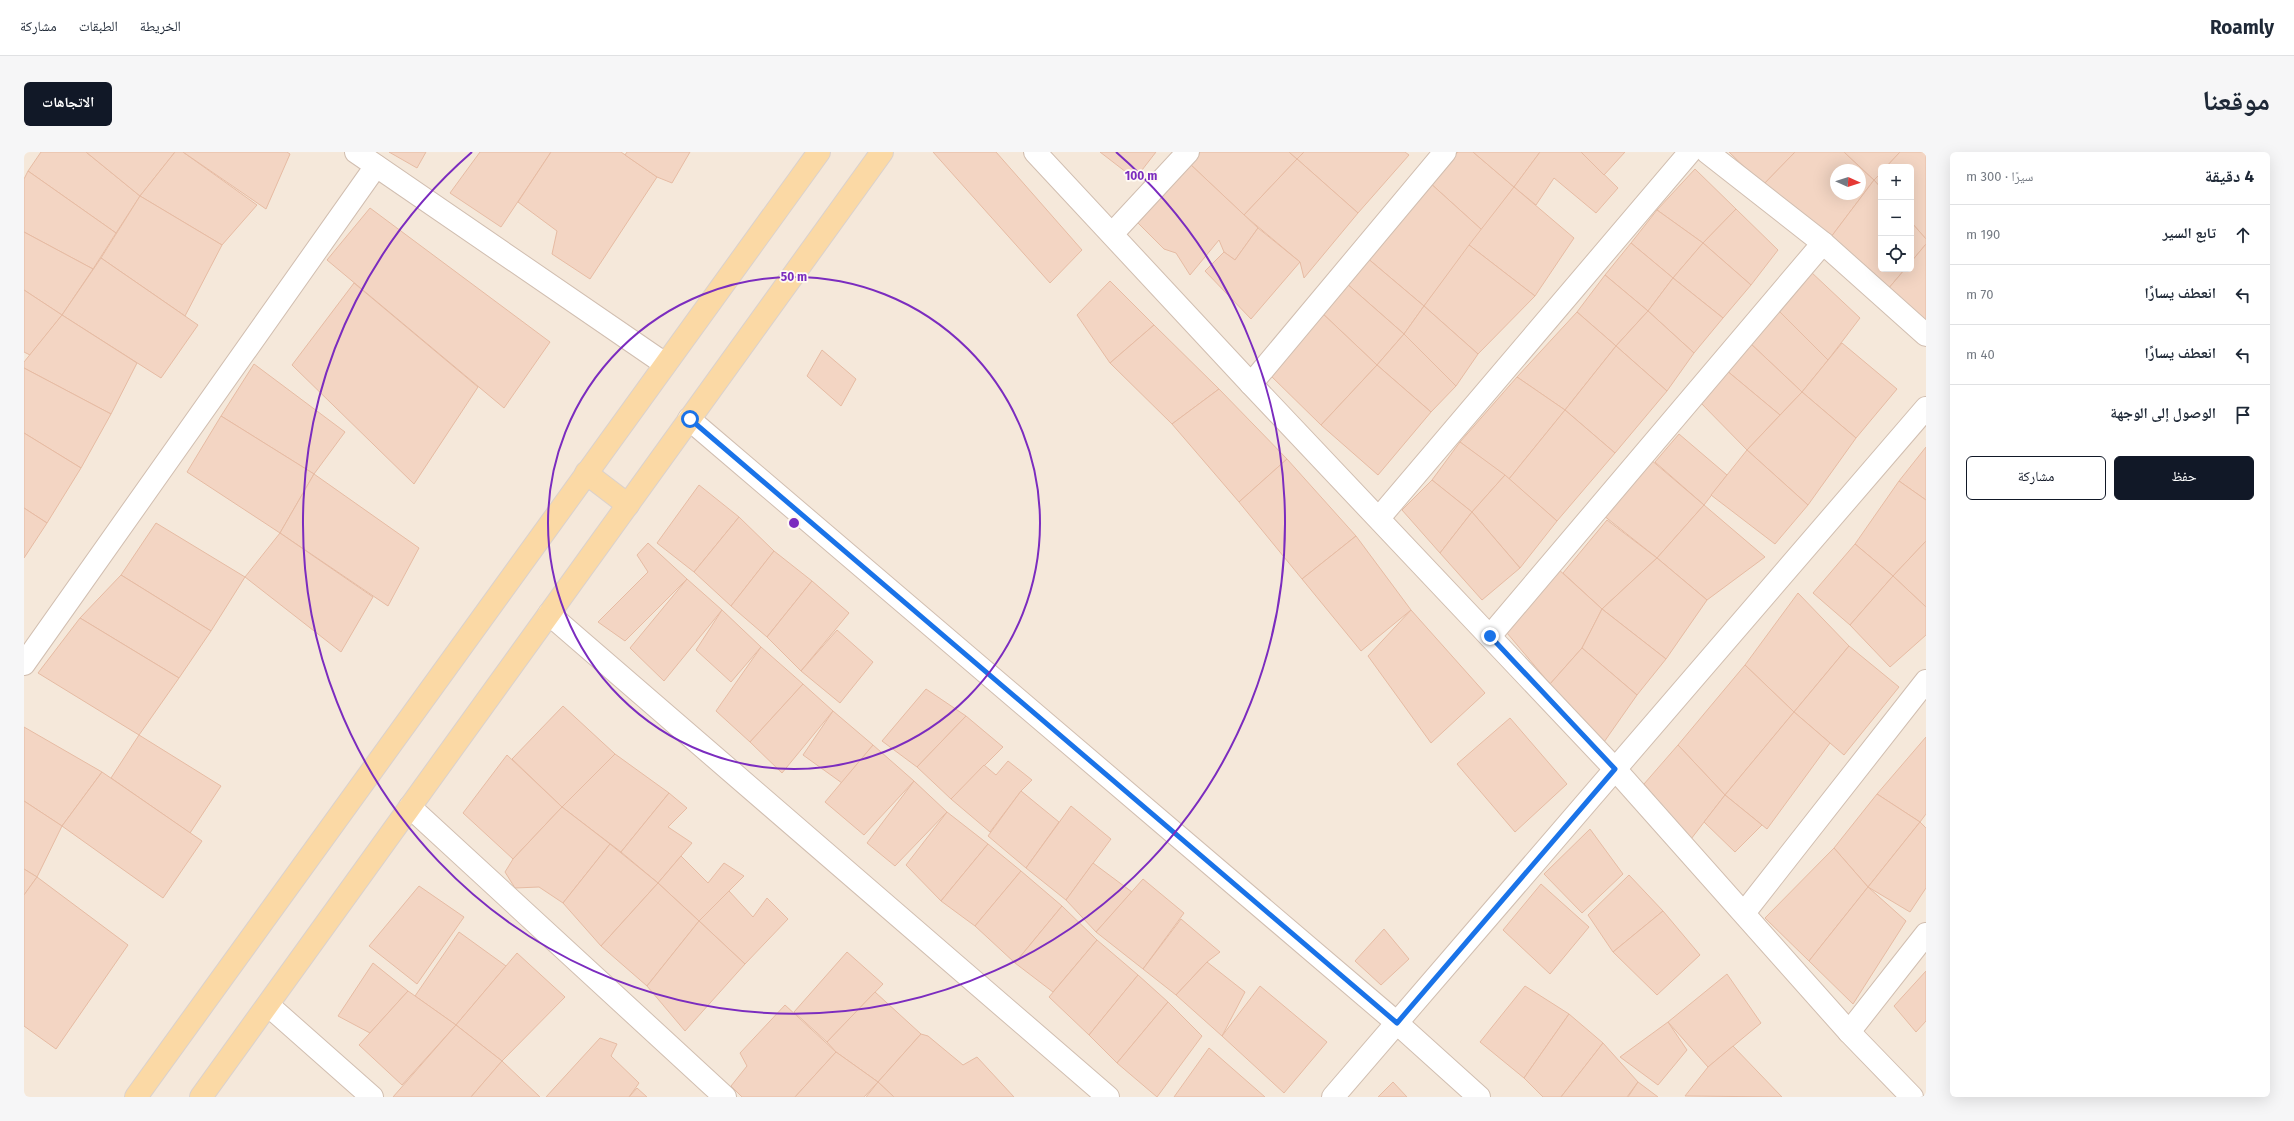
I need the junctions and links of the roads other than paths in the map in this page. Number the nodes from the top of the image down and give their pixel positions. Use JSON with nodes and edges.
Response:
{"nodes":[{"id":1,"x":356,"y":152,"type":"edge"},
{"id":2,"x":819,"y":152,"type":"edge"},
{"id":3,"x":882,"y":152,"type":"edge"},
{"id":4,"x":1035,"y":152,"type":"edge"},
{"id":5,"x":1188,"y":152,"type":"edge"},
{"id":6,"x":1445,"y":152,"type":"edge"},
{"id":7,"x":1690,"y":152,"type":"edge"},
{"id":8,"x":1707,"y":152,"type":"edge"},
{"id":9,"x":376,"y":166,"type":"junction"},
{"id":10,"x":1112,"y":234,"type":"junction"},
{"id":11,"x":1823,"y":243,"type":"junction"},
{"id":12,"x":1926,"y":335,"type":"edge"},
{"id":13,"x":664,"y":364,"type":"junction"},
{"id":14,"x":1251,"y":384,"type":"junction"},
{"id":15,"x":1926,"y":408,"type":"edge"},
{"id":16,"x":690,"y":419,"type":"junction"},
{"id":17,"x":586,"y":473,"type":"junction"},
{"id":18,"x":628,"y":505,"type":"junction"},
{"id":19,"x":1380,"y":518,"type":"junction"},
{"id":20,"x":549,"y":614,"type":"junction"},
{"id":21,"x":1490,"y":636,"type":"junction"},
{"id":22,"x":24,"y":664,"type":"edge"},
{"id":23,"x":1926,"y":681,"type":"edge"},
{"id":24,"x":1615,"y":769,"type":"junction"},
{"id":25,"x":410,"y":807,"type":"junction"},
{"id":26,"x":1744,"y":914,"type":"junction"},
{"id":27,"x":1926,"y":934,"type":"edge"},
{"id":28,"x":268,"y":1005,"type":"junction"},
{"id":29,"x":1397,"y":1023,"type":"junction"},
{"id":30,"x":1849,"y":1032,"type":"junction"},
{"id":31,"x":136,"y":1097,"type":"edge"},
{"id":32,"x":201,"y":1097,"type":"edge"},
{"id":33,"x":372,"y":1097,"type":"edge"},
{"id":34,"x":725,"y":1097,"type":"edge"},
{"id":35,"x":1108,"y":1097,"type":"edge"},
{"id":36,"x":1333,"y":1097,"type":"edge"},
{"id":37,"x":1479,"y":1097,"type":"edge"},
{"id":38,"x":1912,"y":1097,"type":"edge"}],
"edges":[{"from":1,"to":9,"type":"street"},
{"from":2,"to":13,"type":"main road"},
{"from":3,"to":16,"type":"main road"},
{"from":4,"to":10,"type":"street"},
{"from":5,"to":10,"type":"street"},
{"from":6,"to":14,"type":"street"},
{"from":7,"to":19,"type":"street"},
{"from":8,"to":11,"type":"street"},
{"from":9,"to":13,"type":"street"},
{"from":9,"to":22,"type":"street"},
{"from":10,"to":14,"type":"street"},
{"from":11,"to":12,"type":"street"},
{"from":11,"to":21,"type":"street"},
{"from":13,"to":17,"type":"main road"},
{"from":14,"to":19,"type":"street"},
{"from":15,"to":24,"type":"street"},
{"from":16,"to":18,"type":"main road"},
{"from":16,"to":29,"type":"street"},
{"from":17,"to":18,"type":"main road"},
{"from":17,"to":31,"type":"main road"},
{"from":18,"to":20,"type":"main road"},
{"from":19,"to":21,"type":"street"},
{"from":20,"to":25,"type":"main road"},
{"from":20,"to":35,"type":"street"},
{"from":21,"to":24,"type":"street"},
{"from":23,"to":26,"type":"street"},
{"from":24,"to":26,"type":"street"},
{"from":24,"to":29,"type":"street"},
{"from":25,"to":28,"type":"main road"},
{"from":25,"to":34,"type":"street"},
{"from":26,"to":30,"type":"street"},
{"from":27,"to":30,"type":"street"},
{"from":28,"to":32,"type":"main road"},
{"from":28,"to":33,"type":"street"},
{"from":29,"to":36,"type":"street"},
{"from":29,"to":37,"type":"street"},
{"from":30,"to":38,"type":"street"}]}
